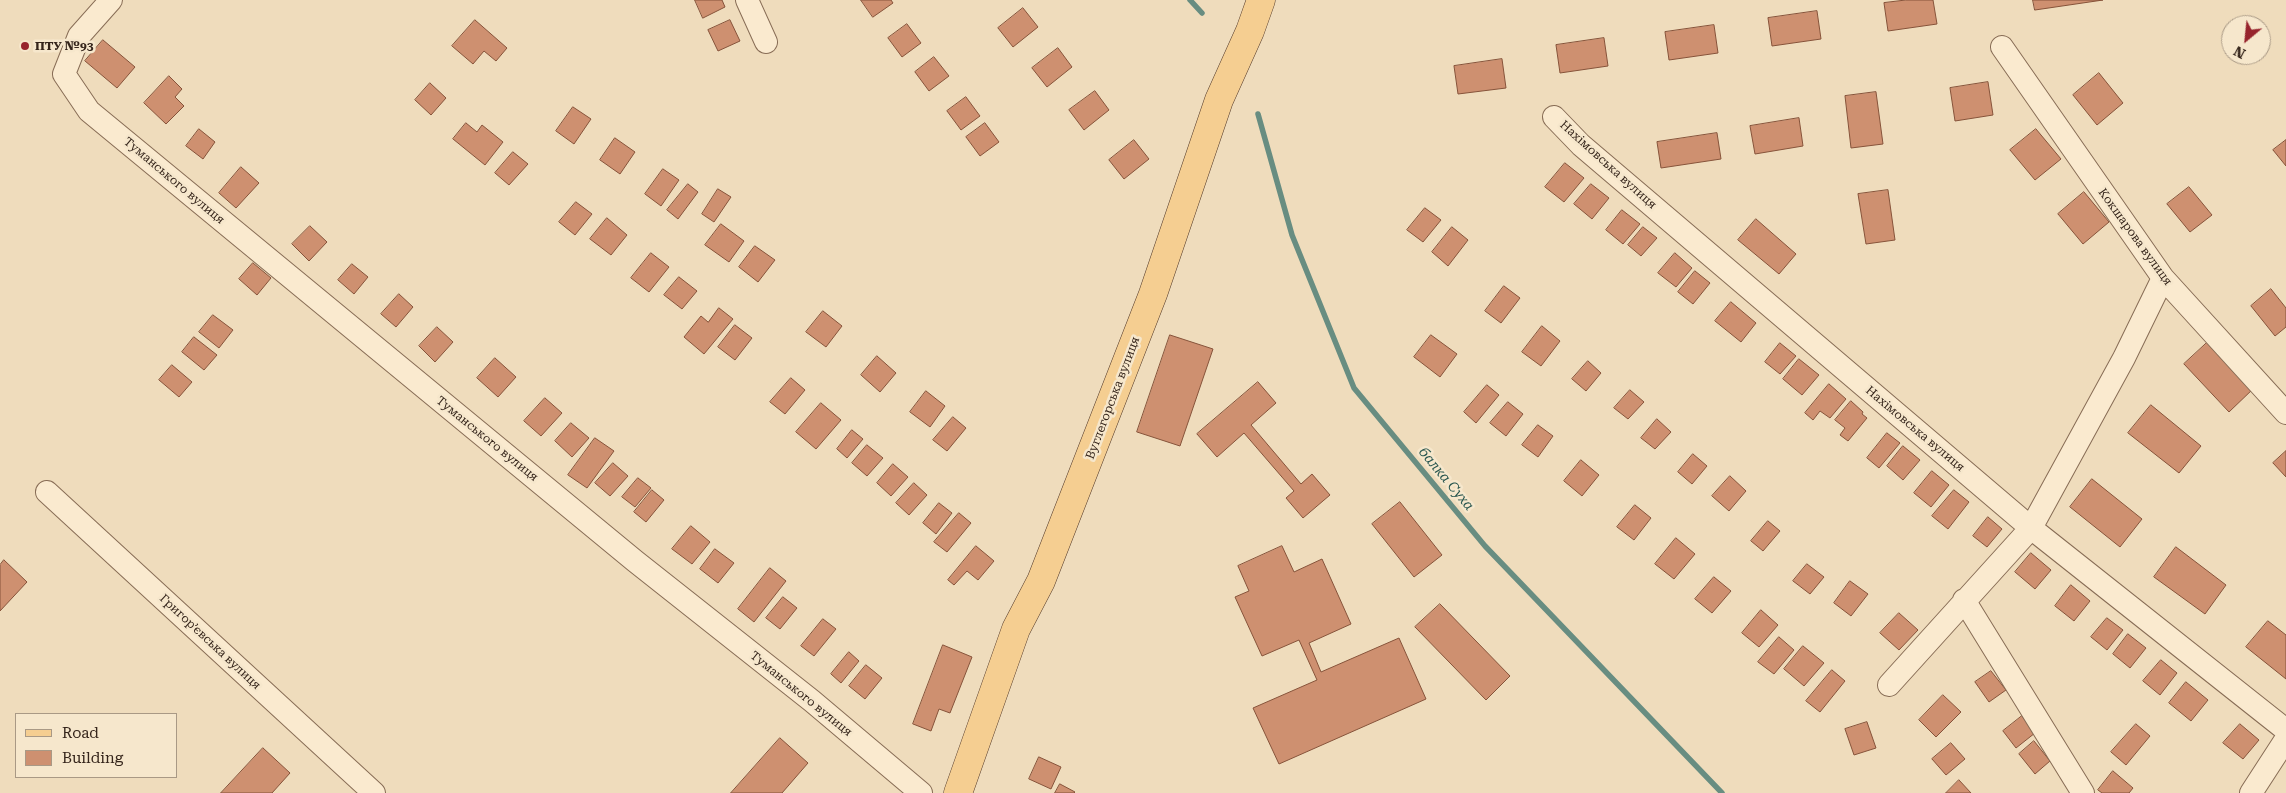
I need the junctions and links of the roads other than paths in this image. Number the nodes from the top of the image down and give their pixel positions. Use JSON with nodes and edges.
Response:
{"nodes":[{"id":1,"x":111,"y":0,"type":"edge"},
{"id":2,"x":747,"y":0,"type":"edge"},
{"id":3,"x":1261,"y":0,"type":"edge"},
{"id":4,"x":766,"y":42,"type":"dead end"},
{"id":5,"x":2002,"y":47,"type":"dead end"},
{"id":6,"x":1554,"y":117,"type":"dead end"},
{"id":7,"x":2163,"y":278,"type":"junction"},
{"id":8,"x":2286,"y":413,"type":"edge"},
{"id":9,"x":47,"y":492,"type":"dead end"},
{"id":10,"x":2031,"y":528,"type":"junction"},
{"id":11,"x":1964,"y":600,"type":"junction"},
{"id":12,"x":1889,"y":685,"type":"dead end"},
{"id":13,"x":2286,"y":730,"type":"edge"},
{"id":14,"x":2286,"y":739,"type":"edge"},
{"id":15,"x":374,"y":793,"type":"edge"},
{"id":16,"x":920,"y":793,"type":"edge"},
{"id":17,"x":958,"y":793,"type":"edge"},
{"id":18,"x":2083,"y":793,"type":"edge"},
{"id":19,"x":2251,"y":793,"type":"edge"}],
"edges":[{"from":1,"to":16,"type":"street","name":"Туманського вулиця"},
{"from":2,"to":4,"type":"street"},
{"from":3,"to":17,"type":"main road","name":"Вуглегорська вулиця"},
{"from":5,"to":7,"type":"street","name":"Кокшарова вулиця"},
{"from":6,"to":10,"type":"street","name":"Нахімовська вулиця"},
{"from":7,"to":8,"type":"street","name":"Кокшарова вулиця"},
{"from":7,"to":10,"type":"street"},
{"from":9,"to":15,"type":"street","name":"Григор’євська вулиця"},
{"from":10,"to":11,"type":"street"},
{"from":10,"to":13,"type":"street","name":"Нахімовська вулиця"},
{"from":11,"to":12,"type":"street"},
{"from":11,"to":18,"type":"street"},
{"from":14,"to":19,"type":"street"}]}
